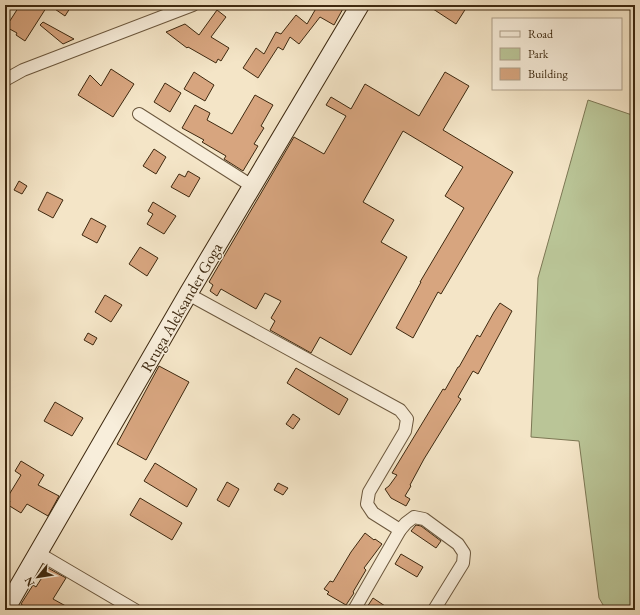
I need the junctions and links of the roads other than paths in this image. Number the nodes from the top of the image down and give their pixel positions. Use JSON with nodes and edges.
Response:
{"nodes":[{"id":1,"x":193,"y":5,"type":"edge"},
{"id":2,"x":360,"y":5,"type":"edge"},
{"id":3,"x":5,"y":80,"type":"edge"},
{"id":4,"x":139,"y":114,"type":"dead end"},
{"id":5,"x":252,"y":186,"type":"junction"},
{"id":6,"x":188,"y":294,"type":"junction"},
{"id":7,"x":400,"y":530,"type":"junction"},
{"id":8,"x":38,"y":554,"type":"junction"},
{"id":9,"x":5,"y":610,"type":"edge"},
{"id":10,"x":135,"y":610,"type":"edge"},
{"id":11,"x":354,"y":610,"type":"edge"},
{"id":12,"x":434,"y":610,"type":"edge"}],
"edges":[{"from":1,"to":3,"type":"street"},
{"from":2,"to":5,"type":"main road","name":"Rruga Aleksander Goga"},
{"from":4,"to":5,"type":"street"},
{"from":5,"to":6,"type":"main road","name":"Rruga Aleksander Goga"},
{"from":6,"to":7,"type":"street"},
{"from":6,"to":8,"type":"main road","name":"Rruga Aleksander Goga"},
{"from":7,"to":11,"type":"street"},
{"from":7,"to":12,"type":"street"},
{"from":8,"to":9,"type":"main road","name":"Rruga Aleksander Goga"},
{"from":8,"to":10,"type":"street"}]}
